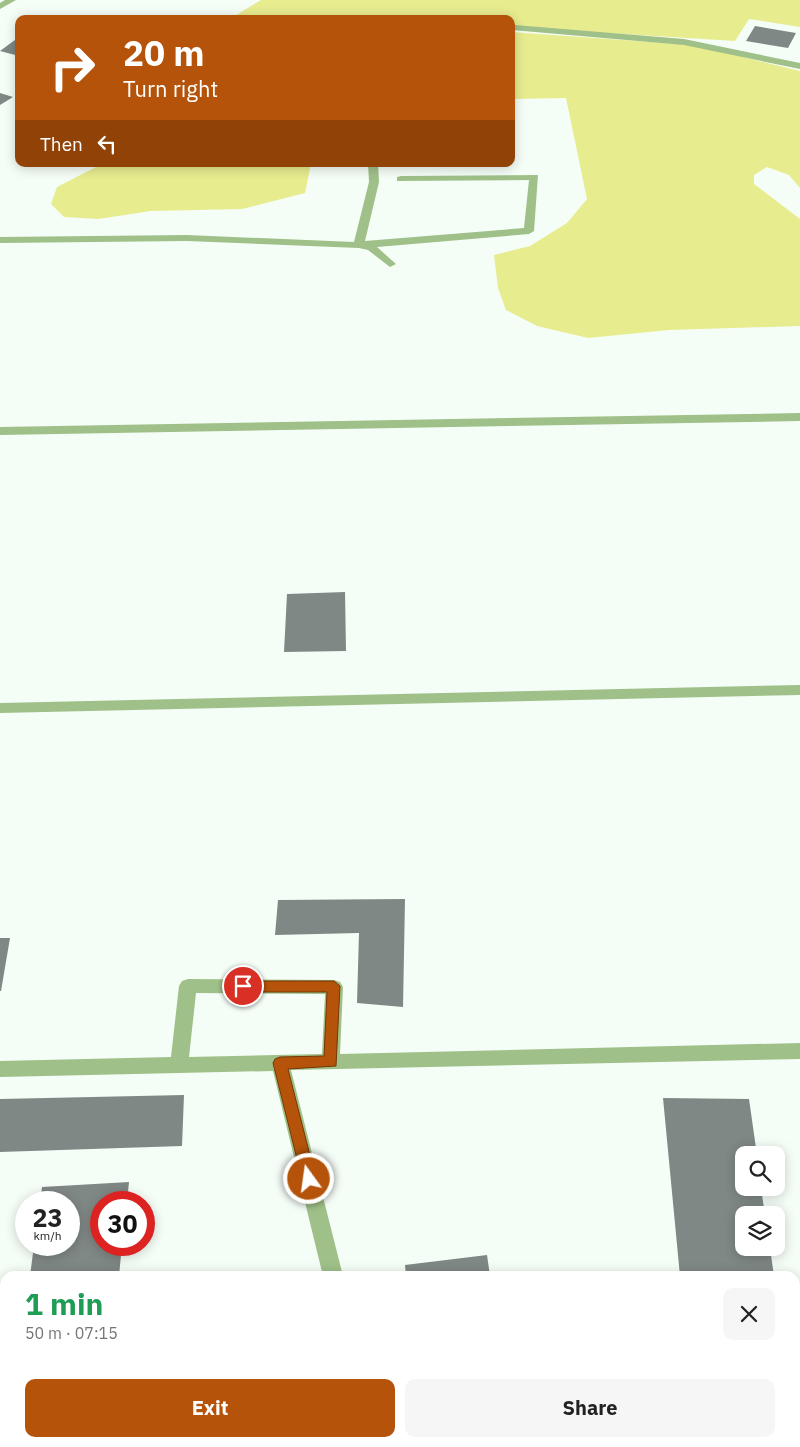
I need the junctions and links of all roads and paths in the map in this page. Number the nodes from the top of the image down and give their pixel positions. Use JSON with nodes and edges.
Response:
{"nodes":[{"id":1,"x":12,"y":0,"type":"edge"},
{"id":2,"x":0,"y":6,"type":"edge"},
{"id":3,"x":515,"y":28,"type":"dead end"},
{"id":4,"x":800,"y":66,"type":"edge"},
{"id":5,"x":373,"y":167,"type":"edge"},
{"id":6,"x":401,"y":179,"type":"dead end"},
{"id":7,"x":0,"y":240,"type":"edge"},
{"id":8,"x":359,"y":245,"type":"junction"},
{"id":9,"x":390,"y":264,"type":"dead end"},
{"id":10,"x":800,"y":417,"type":"edge"},
{"id":11,"x":0,"y":431,"type":"edge"},
{"id":12,"x":800,"y":690,"type":"edge"},
{"id":13,"x":0,"y":708,"type":"edge"},
{"id":14,"x":799,"y":1056,"type":"edge"},
{"id":15,"x":331,"y":1062,"type":"junction"},
{"id":16,"x":280,"y":1063,"type":"junction"},
{"id":17,"x":179,"y":1065,"type":"junction"},
{"id":18,"x":0,"y":1069,"type":"edge"},
{"id":19,"x":332,"y":1271,"type":"edge"}],
"edges":[{"from":1,"to":2,"type":"street"},
{"from":3,"to":4,"type":"street"},
{"from":5,"to":8,"type":"street"},
{"from":6,"to":8,"type":"street"},
{"from":7,"to":8,"type":"street"},
{"from":8,"to":9,"type":"street"},
{"from":10,"to":11,"type":"street"},
{"from":12,"to":13,"type":"street"},
{"from":14,"to":15,"type":"street"},
{"from":15,"to":16,"type":"street"},
{"from":15,"to":17,"type":"street"},
{"from":16,"to":17,"type":"street"},
{"from":16,"to":19,"type":"street"},
{"from":17,"to":18,"type":"street"}]}
